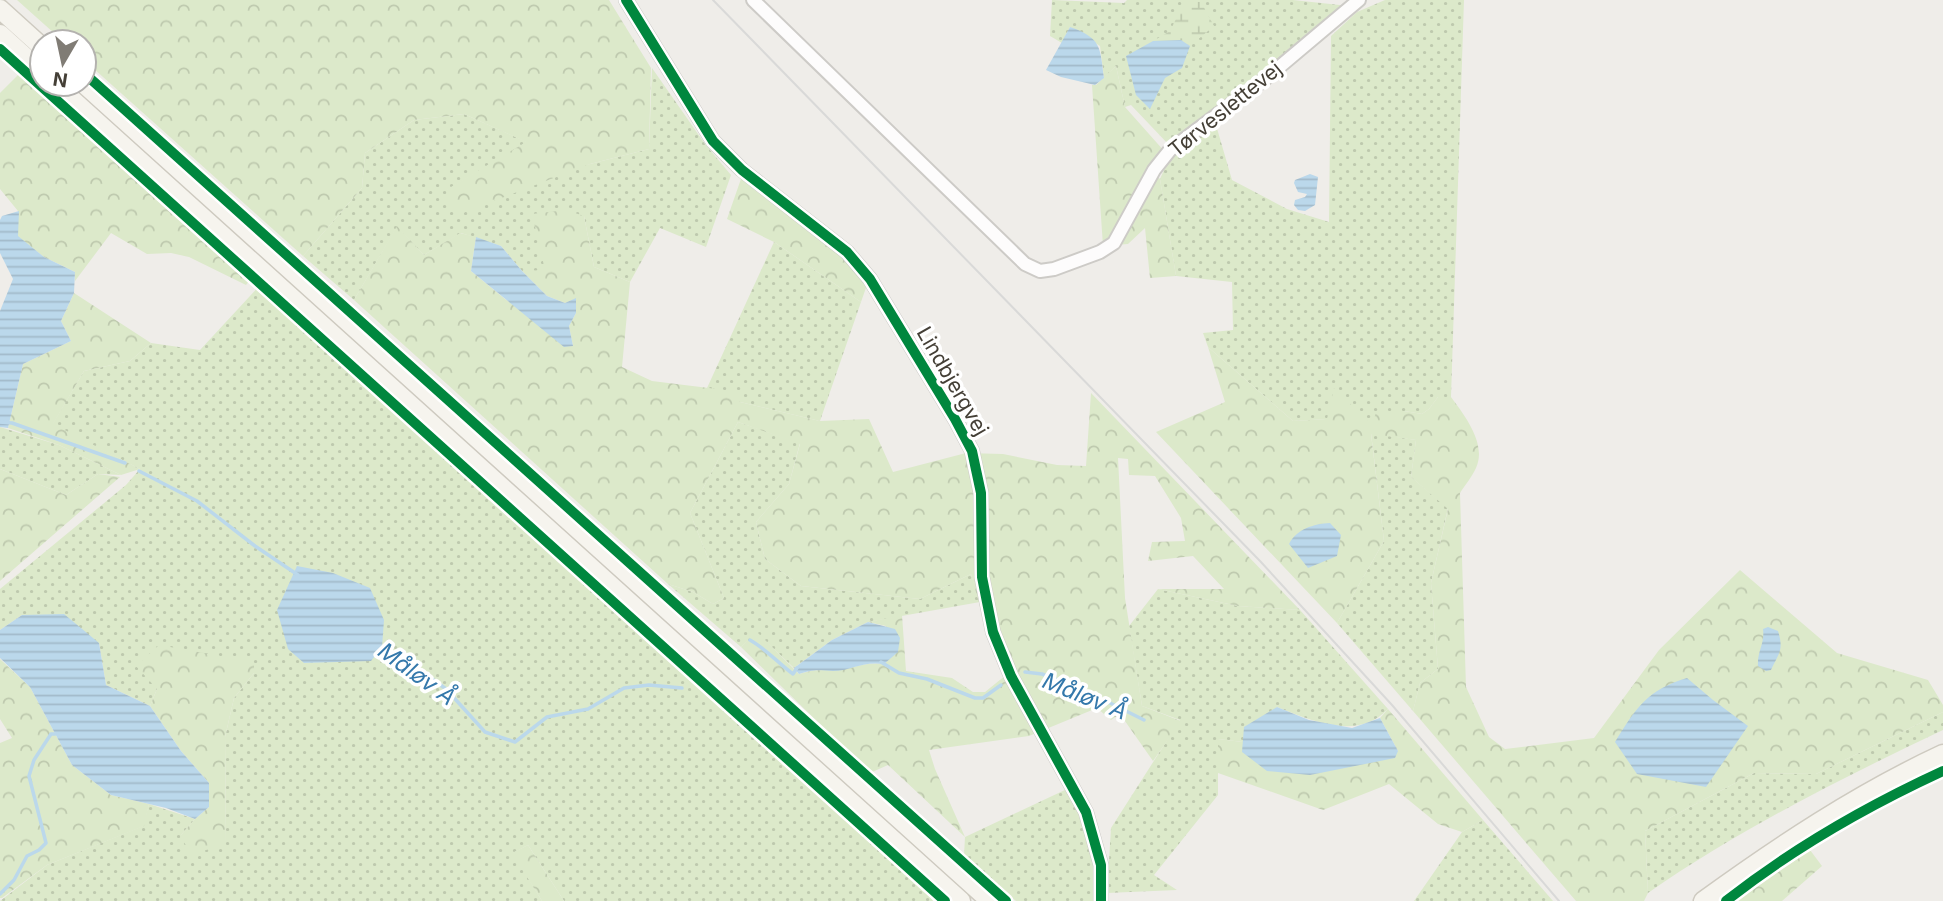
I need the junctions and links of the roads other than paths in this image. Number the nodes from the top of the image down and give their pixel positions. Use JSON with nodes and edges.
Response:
{"nodes":[{"id":1,"x":626,"y":0,"type":"edge"},
{"id":2,"x":754,"y":0,"type":"edge"},
{"id":3,"x":1359,"y":0,"type":"edge"},
{"id":4,"x":0,"y":9,"type":"edge"},
{"id":5,"x":0,"y":34,"type":"edge"},
{"id":6,"x":28,"y":34,"type":"edge"},
{"id":7,"x":28,"y":59,"type":"edge"},
{"id":8,"x":98,"y":97,"type":"edge"},
{"id":9,"x":71,"y":98,"type":"edge"},
{"id":10,"x":1943,"y":754,"type":"edge"},
{"id":11,"x":961,"y":901,"type":"edge"},
{"id":12,"x":990,"y":901,"type":"edge"},
{"id":13,"x":1101,"y":901,"type":"edge"},
{"id":14,"x":1703,"y":901,"type":"edge"}],
"edges":[{"from":1,"to":13,"type":"street","name":"Lindbjergvej"},
{"from":2,"to":3,"type":"street","name":"Tørveslettevej"},
{"from":4,"to":6,"type":"main road"},
{"from":5,"to":7,"type":"main road"},
{"from":8,"to":12,"type":"main road"},
{"from":9,"to":11,"type":"main road"},
{"from":10,"to":14,"type":"main road"}]}
